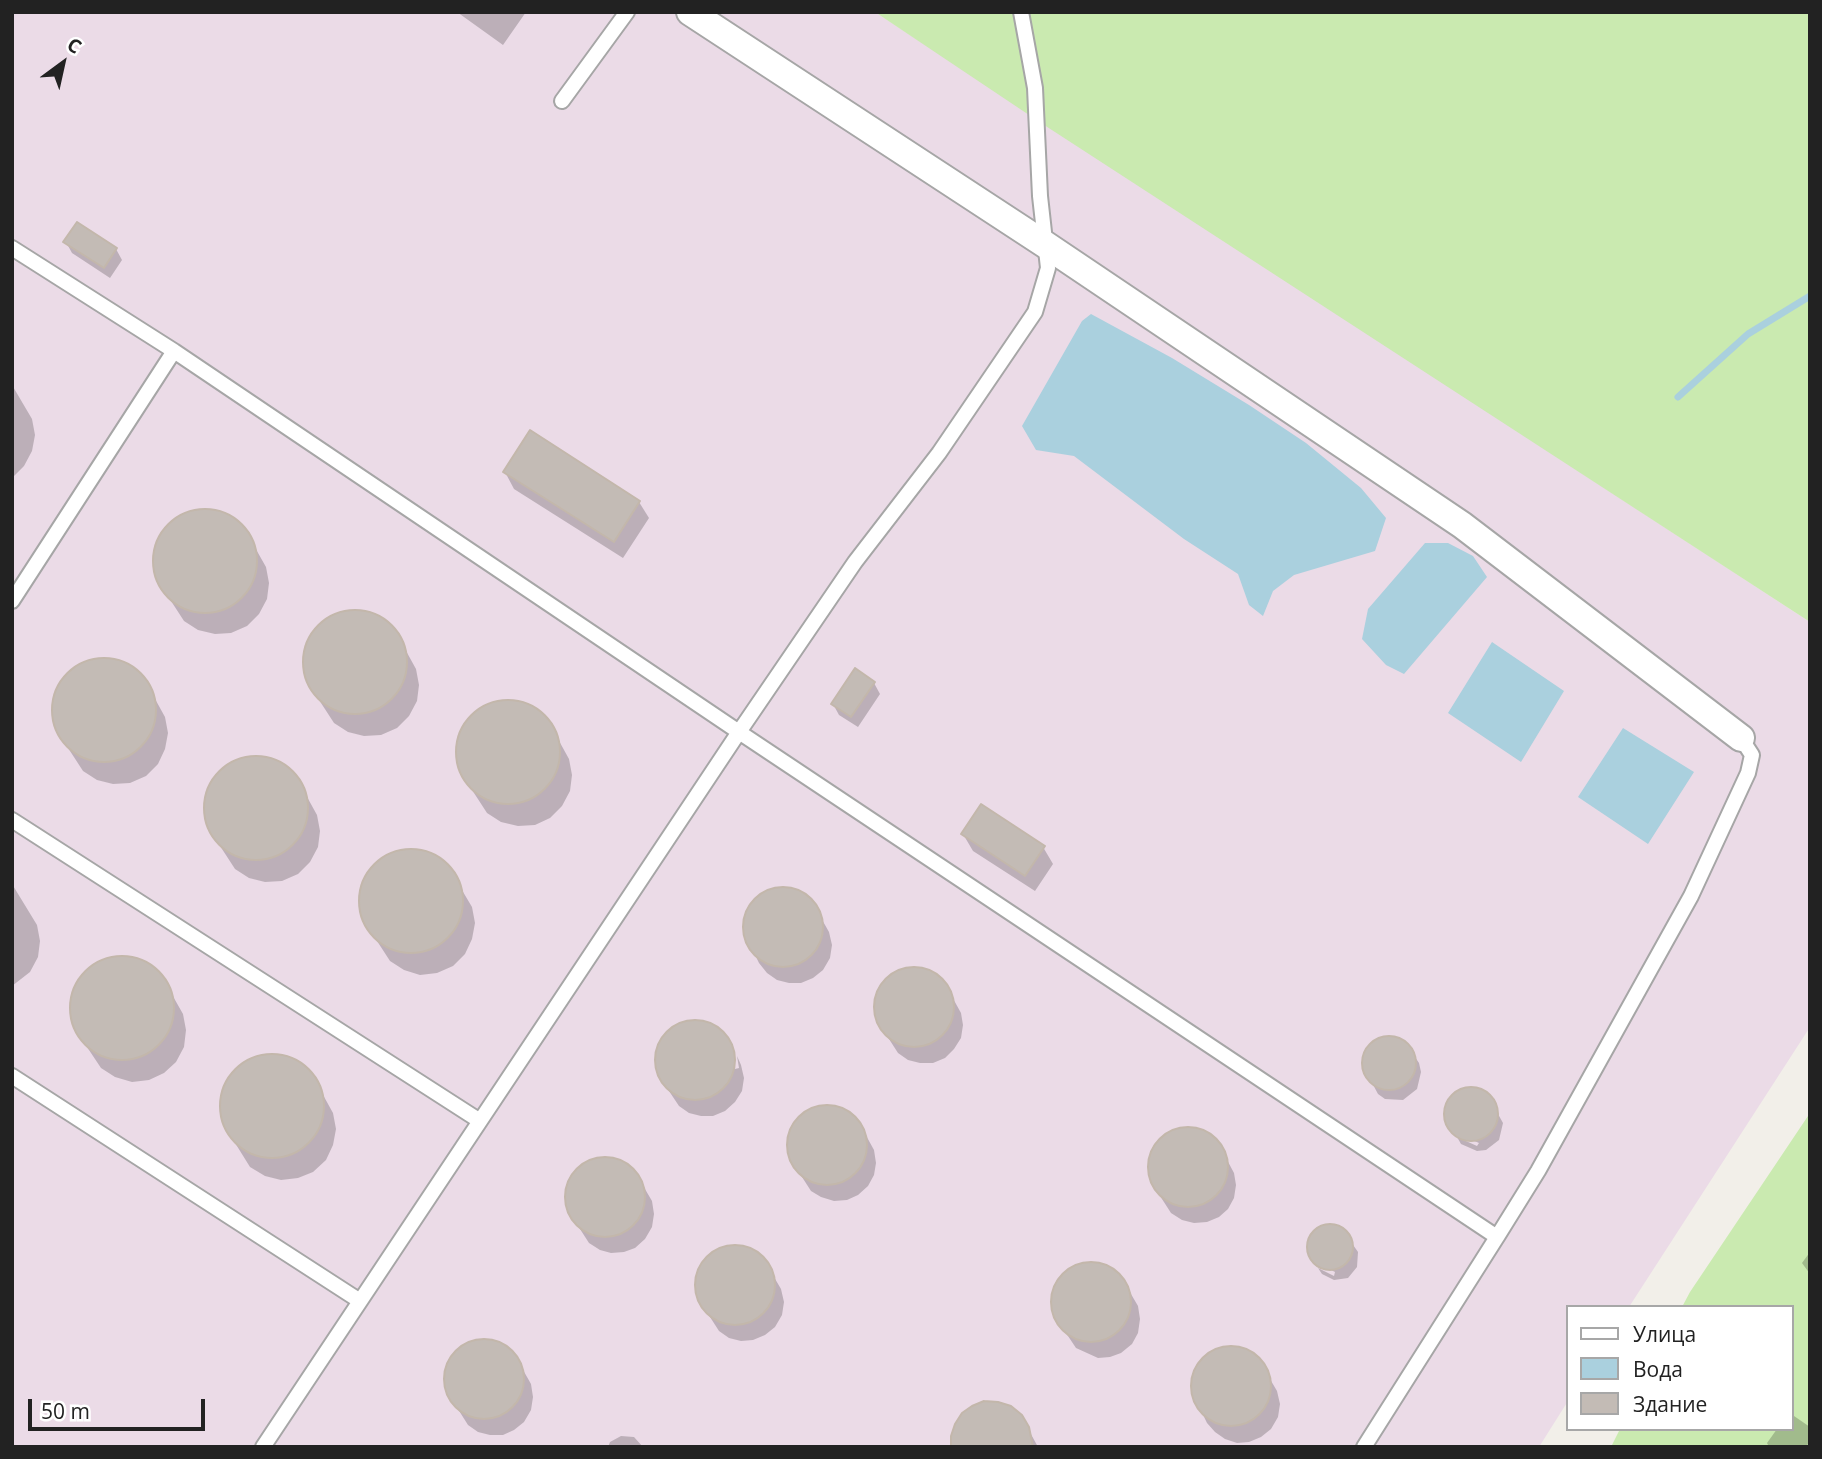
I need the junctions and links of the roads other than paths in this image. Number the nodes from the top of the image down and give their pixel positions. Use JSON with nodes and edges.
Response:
{"nodes":[{"id":1,"x":627,"y":12,"type":"edge"},
{"id":2,"x":690,"y":12,"type":"edge"},
{"id":3,"x":1021,"y":12,"type":"edge"},
{"id":4,"x":562,"y":101,"type":"dead end"},
{"id":5,"x":1046,"y":245,"type":"junction"},
{"id":6,"x":12,"y":247,"type":"edge"},
{"id":7,"x":174,"y":351,"type":"junction"},
{"id":8,"x":12,"y":601,"type":"edge"},
{"id":9,"x":739,"y":732,"type":"junction"},
{"id":10,"x":1741,"y":738,"type":"joint"},
{"id":11,"x":12,"y":820,"type":"edge"},
{"id":12,"x":12,"y":1076,"type":"edge"},
{"id":13,"x":480,"y":1121,"type":"junction"},
{"id":14,"x":1497,"y":1237,"type":"junction"},
{"id":15,"x":360,"y":1301,"type":"junction"},
{"id":16,"x":263,"y":1447,"type":"edge"},
{"id":17,"x":1364,"y":1447,"type":"edge"}],
"edges":[{"from":1,"to":4,"type":"lane"},
{"from":2,"to":5,"type":"street"},
{"from":3,"to":5,"type":"lane"},
{"from":5,"to":9,"type":"lane"},
{"from":5,"to":10,"type":"street"},
{"from":6,"to":7,"type":"lane"},
{"from":7,"to":8,"type":"lane"},
{"from":7,"to":9,"type":"lane"},
{"from":9,"to":13,"type":"lane"},
{"from":9,"to":14,"type":"lane"},
{"from":10,"to":14,"type":"lane"},
{"from":11,"to":13,"type":"lane"},
{"from":12,"to":15,"type":"lane"},
{"from":13,"to":15,"type":"lane"},
{"from":14,"to":17,"type":"lane"},
{"from":15,"to":16,"type":"lane"}]}
